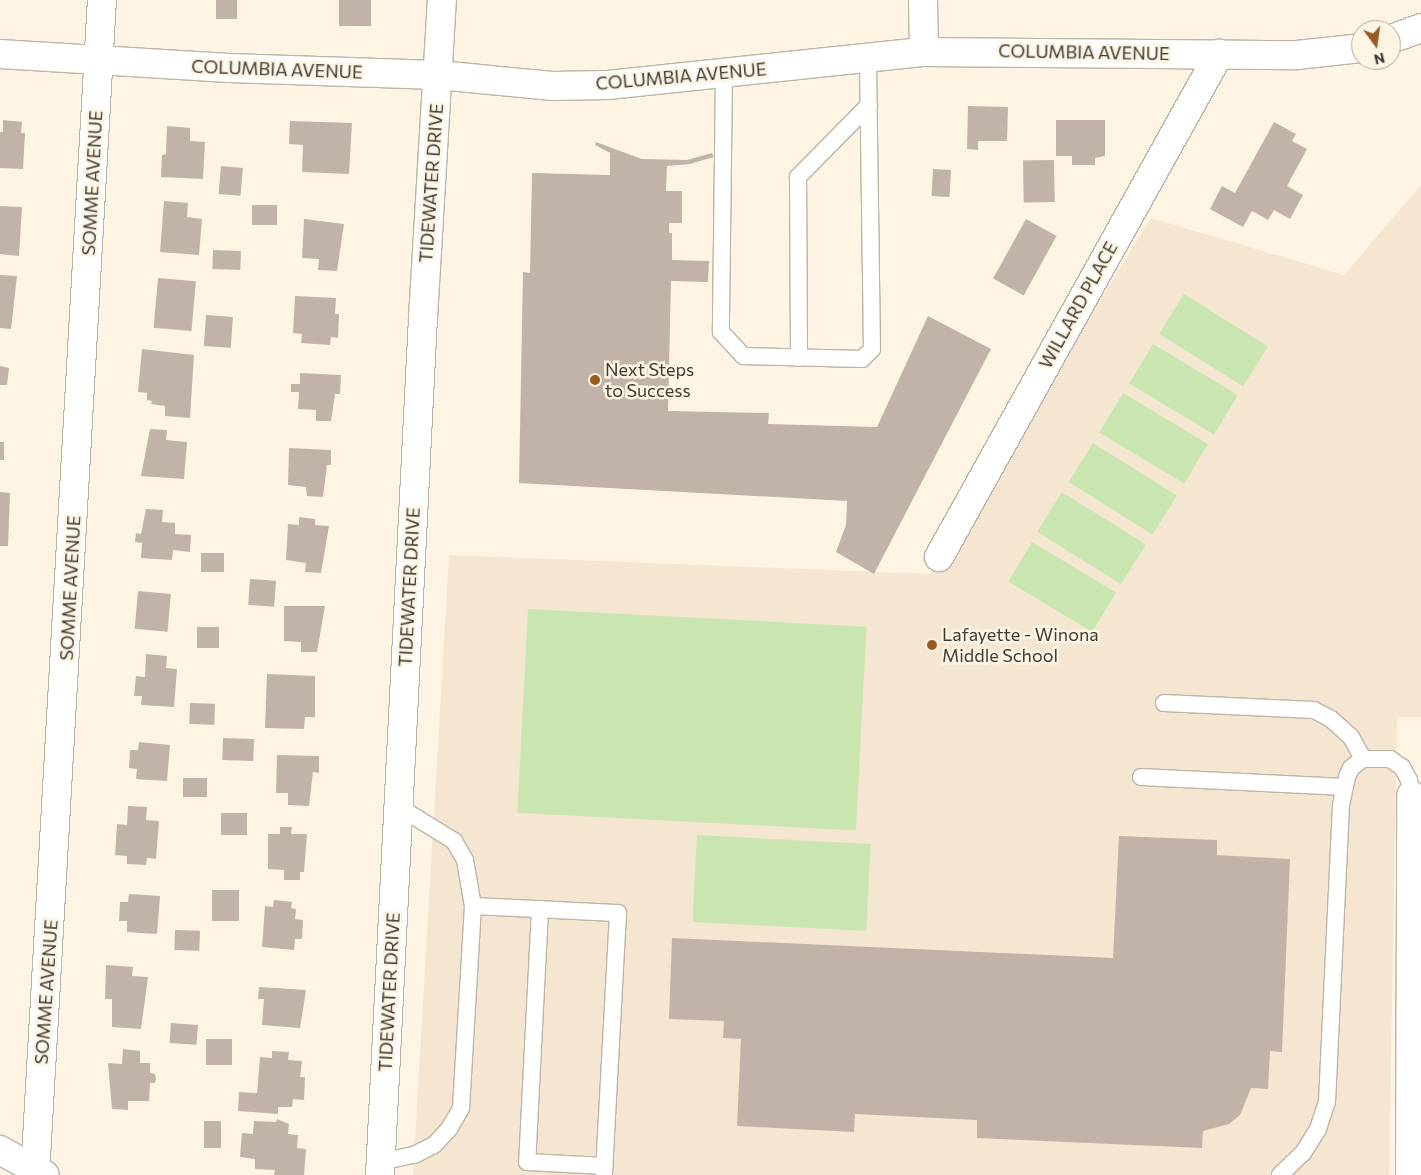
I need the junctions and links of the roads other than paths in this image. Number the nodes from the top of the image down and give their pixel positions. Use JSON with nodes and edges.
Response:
{"nodes":[{"id":1,"x":102,"y":0,"type":"edge"},
{"id":2,"x":442,"y":0,"type":"edge"},
{"id":3,"x":924,"y":0,"type":"edge"},
{"id":4,"x":1421,"y":28,"type":"edge"},
{"id":5,"x":1401,"y":35,"type":"edge"},
{"id":6,"x":1351,"y":49,"type":"edge"},
{"id":7,"x":924,"y":52,"type":"junction"},
{"id":8,"x":0,"y":54,"type":"edge"},
{"id":9,"x":1219,"y":54,"type":"junction"},
{"id":10,"x":868,"y":57,"type":"junction"},
{"id":11,"x":98,"y":60,"type":"junction"},
{"id":12,"x":724,"y":74,"type":"junction"},
{"id":13,"x":438,"y":76,"type":"junction"},
{"id":14,"x":868,"y":105,"type":"junction"},
{"id":15,"x":799,"y":358,"type":"junction"},
{"id":16,"x":939,"y":557,"type":"dead end"},
{"id":17,"x":1164,"y":703,"type":"dead end"},
{"id":18,"x":1363,"y":759,"type":"junction"},
{"id":19,"x":1141,"y":777,"type":"dead end"},
{"id":20,"x":1345,"y":787,"type":"junction"},
{"id":21,"x":1411,"y":795,"type":"joint"},
{"id":22,"x":399,"y":807,"type":"junction"},
{"id":23,"x":473,"y":906,"type":"junction"},
{"id":24,"x":540,"y":909,"type":"junction"},
{"id":25,"x":1416,"y":930,"type":"edge"},
{"id":26,"x":0,"y":1150,"type":"edge"},
{"id":27,"x":380,"y":1168,"type":"edge"},
{"id":28,"x":604,"y":1171,"type":"edge"},
{"id":29,"x":39,"y":1173,"type":"edge"},
{"id":30,"x":1280,"y":1175,"type":"edge"},
{"id":31,"x":1410,"y":1175,"type":"edge"}],
"edges":[{"from":1,"to":11,"type":"main road","name":"SOMME AVENUE"},
{"from":2,"to":13,"type":"main road","name":"TIDEWATER DRIVE"},
{"from":3,"to":7,"type":"main road"},
{"from":4,"to":5,"type":"main road"},
{"from":6,"to":9,"type":"main road","name":"COLUMBIA AVENUE"},
{"from":7,"to":9,"type":"main road","name":"COLUMBIA AVENUE"},
{"from":7,"to":10,"type":"main road","name":"COLUMBIA AVENUE"},
{"from":8,"to":11,"type":"main road","name":"COLUMBIA AVENUE"},
{"from":9,"to":16,"type":"main road","name":"WILLARD PLACE"},
{"from":10,"to":12,"type":"main road","name":"COLUMBIA AVENUE"},
{"from":10,"to":14,"type":"lane"},
{"from":11,"to":13,"type":"main road","name":"COLUMBIA AVENUE"},
{"from":11,"to":29,"type":"main road","name":"SOMME AVENUE"},
{"from":12,"to":13,"type":"main road","name":"COLUMBIA AVENUE"},
{"from":12,"to":15,"type":"lane"},
{"from":13,"to":22,"type":"main road","name":"TIDEWATER DRIVE"},
{"from":14,"to":15,"type":"lane"},
{"from":14,"to":15,"type":"lane"},
{"from":17,"to":18,"type":"lane"},
{"from":18,"to":20,"type":"lane"},
{"from":18,"to":21,"type":"lane"},
{"from":19,"to":20,"type":"lane"},
{"from":20,"to":30,"type":"lane"},
{"from":21,"to":25,"type":"main road"},
{"from":22,"to":23,"type":"lane"},
{"from":22,"to":27,"type":"main road","name":"TIDEWATER DRIVE"},
{"from":23,"to":24,"type":"lane"},
{"from":23,"to":27,"type":"lane"},
{"from":24,"to":28,"type":"lane"},
{"from":24,"to":28,"type":"lane"},
{"from":25,"to":31,"type":"main road"},
{"from":26,"to":29,"type":"main road"}]}
